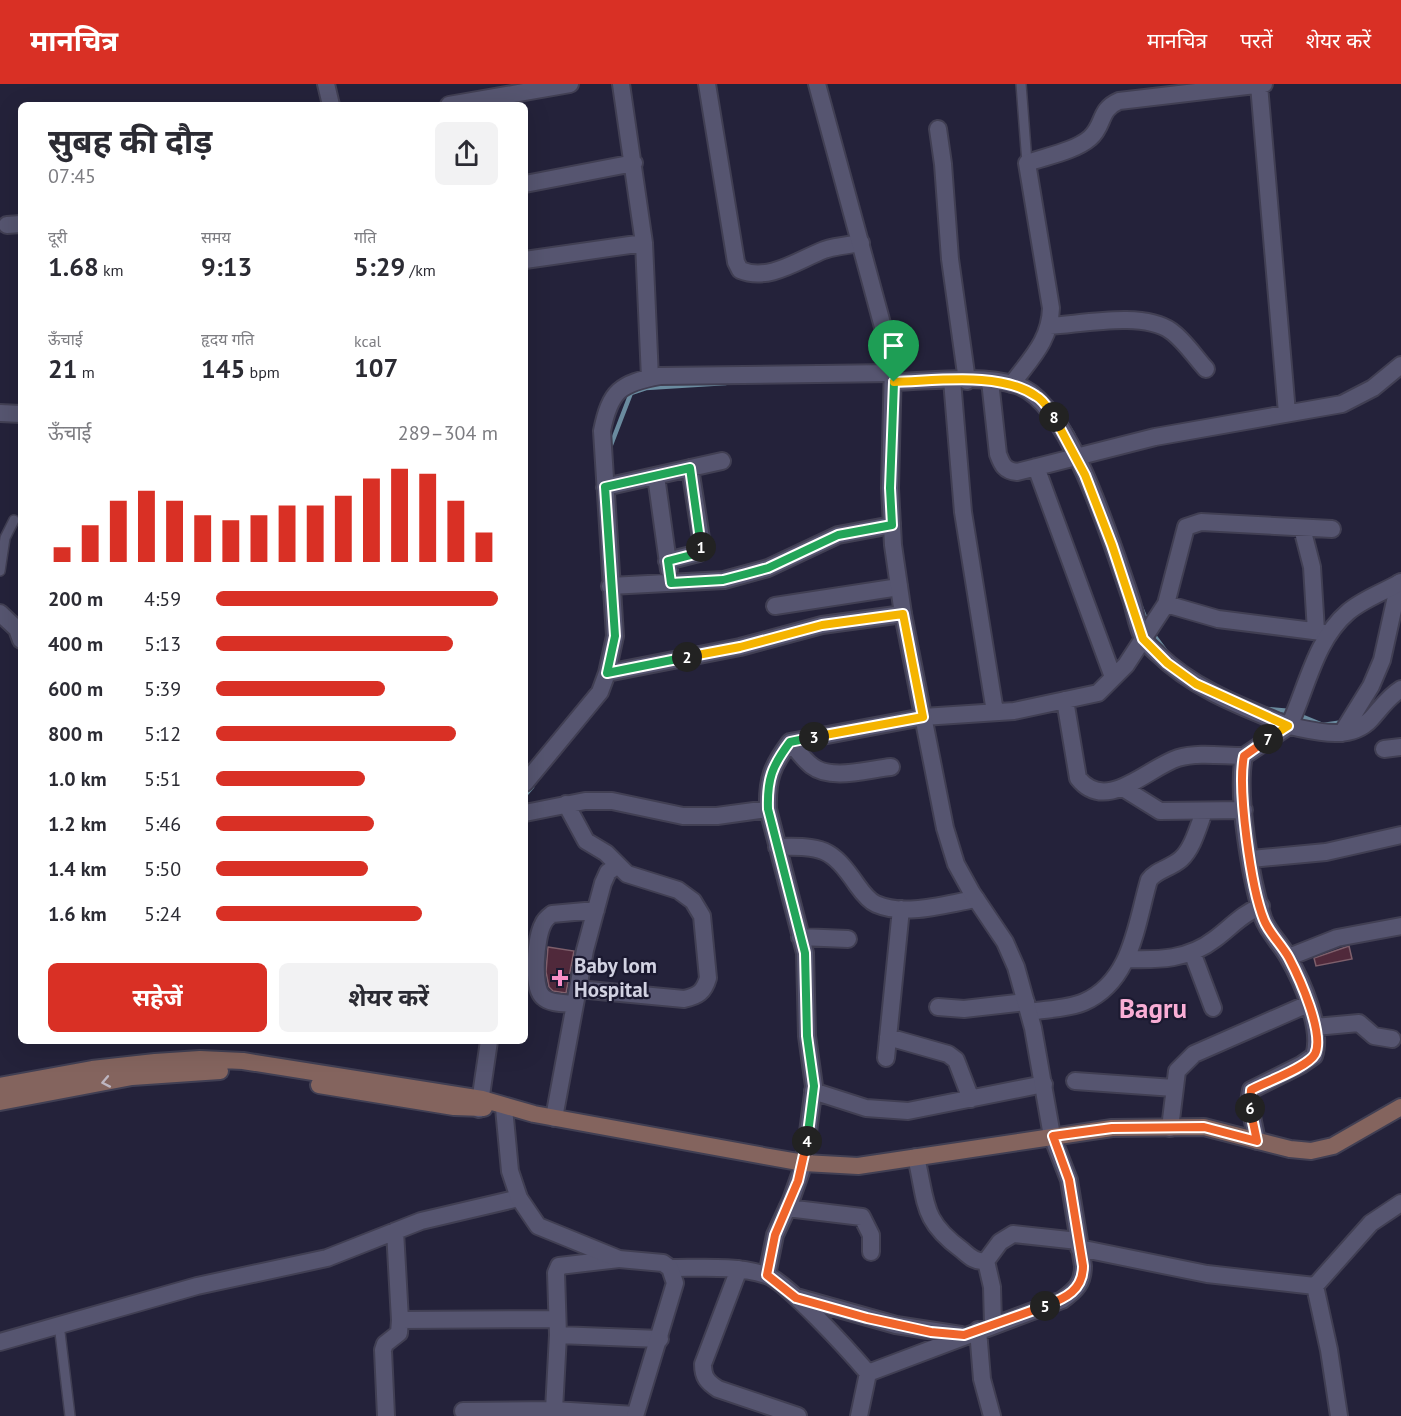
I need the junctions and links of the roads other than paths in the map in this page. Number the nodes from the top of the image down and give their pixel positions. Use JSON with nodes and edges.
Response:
{"nodes":[{"id":1,"x":326,"y":84,"type":"edge"},
{"id":2,"x":567,"y":84,"type":"edge"},
{"id":3,"x":621,"y":84,"type":"edge"},
{"id":4,"x":707,"y":84,"type":"edge"},
{"id":5,"x":817,"y":84,"type":"edge"},
{"id":6,"x":1021,"y":84,"type":"edge"},
{"id":7,"x":1264,"y":84,"type":"edge"},
{"id":8,"x":1258,"y":85,"type":"edge"},
{"id":9,"x":330,"y":102,"type":"edge"},
{"id":10,"x":466,"y":102,"type":"edge"},
{"id":11,"x":938,"y":129,"type":"dead end"},
{"id":12,"x":634,"y":163,"type":"junction"},
{"id":13,"x":1027,"y":163,"type":"junction"},
{"id":14,"x":528,"y":183,"type":"edge"},
{"id":15,"x":644,"y":243,"type":"junction"},
{"id":16,"x":861,"y":243,"type":"junction"},
{"id":17,"x":528,"y":260,"type":"edge"},
{"id":18,"x":1050,"y":326,"type":"junction"},
{"id":19,"x":1401,"y":365,"type":"edge"},
{"id":20,"x":1206,"y":369,"type":"dead end"},
{"id":21,"x":650,"y":378,"type":"junction"},
{"id":22,"x":894,"y":378,"type":"junction"},
{"id":23,"x":960,"y":380,"type":"junction"},
{"id":24,"x":990,"y":381,"type":"junction"},
{"id":25,"x":1012,"y":384,"type":"junction"},
{"id":26,"x":0,"y":413,"type":"edge"},
{"id":27,"x":1287,"y":413,"type":"junction"},
{"id":28,"x":18,"y":414,"type":"edge"},
{"id":29,"x":1076,"y":457,"type":"junction"},
{"id":30,"x":722,"y":461,"type":"dead end"},
{"id":31,"x":1036,"y":467,"type":"junction"},
{"id":32,"x":690,"y":468,"type":"junction"},
{"id":33,"x":656,"y":476,"type":"junction"},
{"id":34,"x":605,"y":487,"type":"junction"},
{"id":35,"x":14,"y":520,"type":"dead end"},
{"id":36,"x":892,"y":525,"type":"junction"},
{"id":37,"x":1302,"y":528,"type":"junction"},
{"id":38,"x":1332,"y":529,"type":"dead end"},
{"id":39,"x":668,"y":561,"type":"junction"},
{"id":40,"x":0,"y":571,"type":"edge"},
{"id":41,"x":671,"y":583,"type":"junction"},
{"id":42,"x":1400,"y":583,"type":"edge"},
{"id":43,"x":610,"y":586,"type":"junction"},
{"id":44,"x":899,"y":587,"type":"junction"},
{"id":45,"x":1166,"y":604,"type":"junction"},
{"id":46,"x":775,"y":606,"type":"dead end"},
{"id":47,"x":0,"y":613,"type":"edge"},
{"id":48,"x":903,"y":614,"type":"junction"},
{"id":49,"x":18,"y":632,"type":"edge"},
{"id":50,"x":1322,"y":632,"type":"junction"},
{"id":51,"x":1143,"y":639,"type":"junction"},
{"id":52,"x":607,"y":673,"type":"junction"},
{"id":53,"x":1113,"y":677,"type":"junction"},
{"id":54,"x":1401,"y":689,"type":"edge"},
{"id":55,"x":1065,"y":700,"type":"junction"},
{"id":56,"x":995,"y":712,"type":"junction"},
{"id":57,"x":923,"y":717,"type":"junction"},
{"id":58,"x":1288,"y":726,"type":"junction"},
{"id":59,"x":1342,"y":733,"type":"junction"},
{"id":60,"x":790,"y":742,"type":"junction"},
{"id":61,"x":1244,"y":756,"type":"junction"},
{"id":62,"x":891,"y":767,"type":"dead end"},
{"id":63,"x":528,"y":779,"type":"edge"},
{"id":64,"x":1123,"y":788,"type":"junction"},
{"id":65,"x":566,"y":804,"type":"junction"},
{"id":66,"x":768,"y":809,"type":"junction"},
{"id":67,"x":1245,"y":810,"type":"junction"},
{"id":68,"x":528,"y":812,"type":"edge"},
{"id":69,"x":1204,"y":812,"type":"junction"},
{"id":70,"x":1401,"y":835,"type":"edge"},
{"id":71,"x":777,"y":847,"type":"junction"},
{"id":72,"x":1251,"y":859,"type":"junction"},
{"id":73,"x":618,"y":866,"type":"junction"},
{"id":74,"x":976,"y":899,"type":"junction"},
{"id":75,"x":1261,"y":906,"type":"junction"},
{"id":76,"x":901,"y":909,"type":"junction"},
{"id":77,"x":596,"y":910,"type":"junction"},
{"id":78,"x":1401,"y":926,"type":"edge"},
{"id":79,"x":800,"y":937,"type":"junction"},
{"id":80,"x":848,"y":939,"type":"dead end"},
{"id":81,"x":1192,"y":952,"type":"junction"},
{"id":82,"x":1288,"y":957,"type":"junction"},
{"id":83,"x":1126,"y":959,"type":"junction"},
{"id":84,"x":576,"y":996,"type":"junction"},
{"id":85,"x":1308,"y":1004,"type":"junction"},
{"id":86,"x":938,"y":1007,"type":"dead end"},
{"id":87,"x":1028,"y":1007,"type":"junction"},
{"id":88,"x":1213,"y":1008,"type":"dead end"},
{"id":89,"x":1315,"y":1026,"type":"junction"},
{"id":90,"x":888,"y":1037,"type":"junction"},
{"id":91,"x":1392,"y":1039,"type":"dead end"},
{"id":92,"x":489,"y":1044,"type":"edge"},
{"id":93,"x":886,"y":1058,"type":"dead end"},
{"id":94,"x":1075,"y":1081,"type":"dead end"},
{"id":95,"x":1044,"y":1084,"type":"junction"},
{"id":96,"x":0,"y":1086,"type":"edge"},
{"id":97,"x":1174,"y":1088,"type":"junction"},
{"id":98,"x":813,"y":1091,"type":"junction"},
{"id":99,"x":971,"y":1099,"type":"junction"},
{"id":100,"x":0,"y":1102,"type":"edge"},
{"id":101,"x":490,"y":1105,"type":"junction"},
{"id":102,"x":1401,"y":1107,"type":"edge"},
{"id":103,"x":554,"y":1118,"type":"junction"},
{"id":104,"x":1170,"y":1128,"type":"junction"},
{"id":105,"x":1053,"y":1136,"type":"junction"},
{"id":106,"x":1257,"y":1141,"type":"junction"},
{"id":107,"x":916,"y":1157,"type":"junction"},
{"id":108,"x":804,"y":1163,"type":"junction"},
{"id":109,"x":519,"y":1198,"type":"junction"},
{"id":110,"x":1401,"y":1203,"type":"edge"},
{"id":111,"x":787,"y":1208,"type":"junction"},
{"id":112,"x":395,"y":1231,"type":"junction"},
{"id":113,"x":1079,"y":1244,"type":"junction"},
{"id":114,"x":871,"y":1252,"type":"dead end"},
{"id":115,"x":619,"y":1259,"type":"junction"},
{"id":116,"x":986,"y":1261,"type":"junction"},
{"id":117,"x":670,"y":1268,"type":"junction"},
{"id":118,"x":739,"y":1269,"type":"junction"},
{"id":119,"x":767,"y":1275,"type":"junction"},
{"id":120,"x":1315,"y":1286,"type":"junction"},
{"id":121,"x":796,"y":1298,"type":"junction"},
{"id":122,"x":400,"y":1320,"type":"junction"},
{"id":123,"x":59,"y":1324,"type":"junction"},
{"id":124,"x":558,"y":1327,"type":"junction"},
{"id":125,"x":978,"y":1330,"type":"junction"},
{"id":126,"x":660,"y":1339,"type":"junction"},
{"id":127,"x":0,"y":1342,"type":"edge"},
{"id":128,"x":868,"y":1373,"type":"junction"},
{"id":129,"x":554,"y":1410,"type":"junction"},
{"id":130,"x":463,"y":1412,"type":"dead end"},
{"id":131,"x":70,"y":1416,"type":"edge"},
{"id":132,"x":386,"y":1416,"type":"edge"},
{"id":133,"x":635,"y":1416,"type":"edge"},
{"id":134,"x":798,"y":1416,"type":"edge"},
{"id":135,"x":859,"y":1416,"type":"edge"},
{"id":136,"x":992,"y":1416,"type":"edge"},
{"id":137,"x":1339,"y":1416,"type":"edge"}],
"edges":[{"from":1,"to":9,"type":"street"},
{"from":2,"to":10,"type":"street"},
{"from":3,"to":12,"type":"street"},
{"from":4,"to":16,"type":"street"},
{"from":5,"to":16,"type":"street"},
{"from":6,"to":13,"type":"lane"},
{"from":7,"to":8,"type":"street"},
{"from":8,"to":13,"type":"street"},
{"from":8,"to":27,"type":"street"},
{"from":11,"to":23,"type":"street"},
{"from":12,"to":14,"type":"street"},
{"from":12,"to":15,"type":"street"},
{"from":13,"to":18,"type":"street"},
{"from":15,"to":17,"type":"street"},
{"from":15,"to":21,"type":"street"},
{"from":16,"to":22,"type":"street"},
{"from":18,"to":20,"type":"street"},
{"from":18,"to":25,"type":"street"},
{"from":19,"to":27,"type":"street"},
{"from":21,"to":22,"type":"street"},
{"from":21,"to":34,"type":"street"},
{"from":22,"to":23,"type":"street"},
{"from":22,"to":36,"type":"street"},
{"from":23,"to":24,"type":"street"},
{"from":23,"to":56,"type":"street"},
{"from":24,"to":25,"type":"street"},
{"from":24,"to":31,"type":"street"},
{"from":25,"to":29,"type":"street"},
{"from":26,"to":28,"type":"street"},
{"from":27,"to":29,"type":"street"},
{"from":29,"to":31,"type":"street"},
{"from":29,"to":51,"type":"street"},
{"from":30,"to":32,"type":"street"},
{"from":31,"to":53,"type":"street"},
{"from":32,"to":33,"type":"street"},
{"from":32,"to":39,"type":"street"},
{"from":33,"to":34,"type":"street"},
{"from":33,"to":39,"type":"street"},
{"from":34,"to":43,"type":"street"},
{"from":35,"to":40,"type":"lane"},
{"from":36,"to":41,"type":"street"},
{"from":36,"to":44,"type":"street"},
{"from":37,"to":38,"type":"street"},
{"from":37,"to":45,"type":"street"},
{"from":37,"to":50,"type":"street"},
{"from":39,"to":41,"type":"street"},
{"from":41,"to":43,"type":"street"},
{"from":42,"to":50,"type":"street"},
{"from":42,"to":59,"type":"street"},
{"from":43,"to":52,"type":"street"},
{"from":44,"to":46,"type":"street"},
{"from":44,"to":48,"type":"street"},
{"from":45,"to":50,"type":"street"},
{"from":45,"to":51,"type":"street"},
{"from":47,"to":49,"type":"street"},
{"from":48,"to":52,"type":"street"},
{"from":48,"to":57,"type":"street"},
{"from":50,"to":58,"type":"street"},
{"from":51,"to":53,"type":"street"},
{"from":51,"to":58,"type":"street"},
{"from":52,"to":63,"type":"street"},
{"from":53,"to":55,"type":"street"},
{"from":54,"to":59,"type":"street"},
{"from":55,"to":56,"type":"street"},
{"from":55,"to":64,"type":"street"},
{"from":56,"to":57,"type":"street"},
{"from":57,"to":60,"type":"street"},
{"from":57,"to":74,"type":"street"},
{"from":58,"to":59,"type":"street"},
{"from":58,"to":61,"type":"street"},
{"from":60,"to":62,"type":"street"},
{"from":60,"to":66,"type":"street"},
{"from":61,"to":64,"type":"street"},
{"from":61,"to":67,"type":"street"},
{"from":64,"to":69,"type":"street"},
{"from":65,"to":66,"type":"street"},
{"from":65,"to":68,"type":"street"},
{"from":65,"to":73,"type":"street"},
{"from":66,"to":71,"type":"street"},
{"from":67,"to":69,"type":"street"},
{"from":67,"to":72,"type":"street"},
{"from":69,"to":83,"type":"street"},
{"from":70,"to":72,"type":"street"},
{"from":71,"to":76,"type":"street"},
{"from":71,"to":79,"type":"street"},
{"from":72,"to":75,"type":"street"},
{"from":73,"to":77,"type":"street"},
{"from":73,"to":84,"type":"street"},
{"from":74,"to":76,"type":"street"},
{"from":74,"to":87,"type":"street"},
{"from":75,"to":81,"type":"street"},
{"from":75,"to":82,"type":"street"},
{"from":76,"to":90,"type":"street"},
{"from":77,"to":84,"type":"street"},
{"from":77,"to":84,"type":"street"},
{"from":78,"to":82,"type":"street"},
{"from":79,"to":80,"type":"street"},
{"from":79,"to":98,"type":"street"},
{"from":81,"to":83,"type":"street"},
{"from":81,"to":88,"type":"street"},
{"from":82,"to":85,"type":"street"},
{"from":83,"to":87,"type":"street"},
{"from":84,"to":103,"type":"street"},
{"from":85,"to":89,"type":"street"},
{"from":85,"to":97,"type":"street"},
{"from":86,"to":87,"type":"street"},
{"from":87,"to":95,"type":"street"},
{"from":89,"to":91,"type":"street"},
{"from":89,"to":106,"type":"street"},
{"from":90,"to":93,"type":"street"},
{"from":90,"to":99,"type":"street"},
{"from":92,"to":101,"type":"street"},
{"from":94,"to":97,"type":"street"},
{"from":95,"to":99,"type":"street"},
{"from":95,"to":105,"type":"street"},
{"from":96,"to":101,"type":"main road"},
{"from":97,"to":104,"type":"street"},
{"from":98,"to":99,"type":"street"},
{"from":98,"to":108,"type":"street"},
{"from":101,"to":100,"type":"main road","one_way":true},
{"from":101,"to":103,"type":"main road"},
{"from":101,"to":109,"type":"street"},
{"from":102,"to":106,"type":"main road"},
{"from":103,"to":108,"type":"main road"},
{"from":104,"to":105,"type":"main road"},
{"from":104,"to":106,"type":"main road"},
{"from":105,"to":107,"type":"main road"},
{"from":105,"to":113,"type":"street"},
{"from":107,"to":108,"type":"main road"},
{"from":107,"to":116,"type":"street"},
{"from":108,"to":111,"type":"street"},
{"from":109,"to":112,"type":"street"},
{"from":109,"to":115,"type":"street"},
{"from":110,"to":120,"type":"street"},
{"from":111,"to":114,"type":"street"},
{"from":111,"to":119,"type":"street"},
{"from":112,"to":122,"type":"street"},
{"from":112,"to":123,"type":"street"},
{"from":113,"to":116,"type":"street"},
{"from":113,"to":120,"type":"street"},
{"from":113,"to":125,"type":"street"},
{"from":115,"to":117,"type":"street"},
{"from":115,"to":124,"type":"street"},
{"from":116,"to":125,"type":"street"},
{"from":117,"to":118,"type":"street"},
{"from":117,"to":126,"type":"street"},
{"from":118,"to":119,"type":"street"},
{"from":118,"to":134,"type":"street"},
{"from":119,"to":121,"type":"street"},
{"from":120,"to":137,"type":"street"},
{"from":121,"to":125,"type":"street"},
{"from":121,"to":128,"type":"street"},
{"from":122,"to":124,"type":"street"},
{"from":122,"to":132,"type":"street"},
{"from":123,"to":127,"type":"street"},
{"from":123,"to":131,"type":"lane"},
{"from":124,"to":126,"type":"street"},
{"from":124,"to":129,"type":"street"},
{"from":125,"to":128,"type":"street"},
{"from":125,"to":136,"type":"street"},
{"from":126,"to":133,"type":"street"},
{"from":128,"to":135,"type":"street"},
{"from":129,"to":130,"type":"street"},
{"from":129,"to":133,"type":"street"}]}
